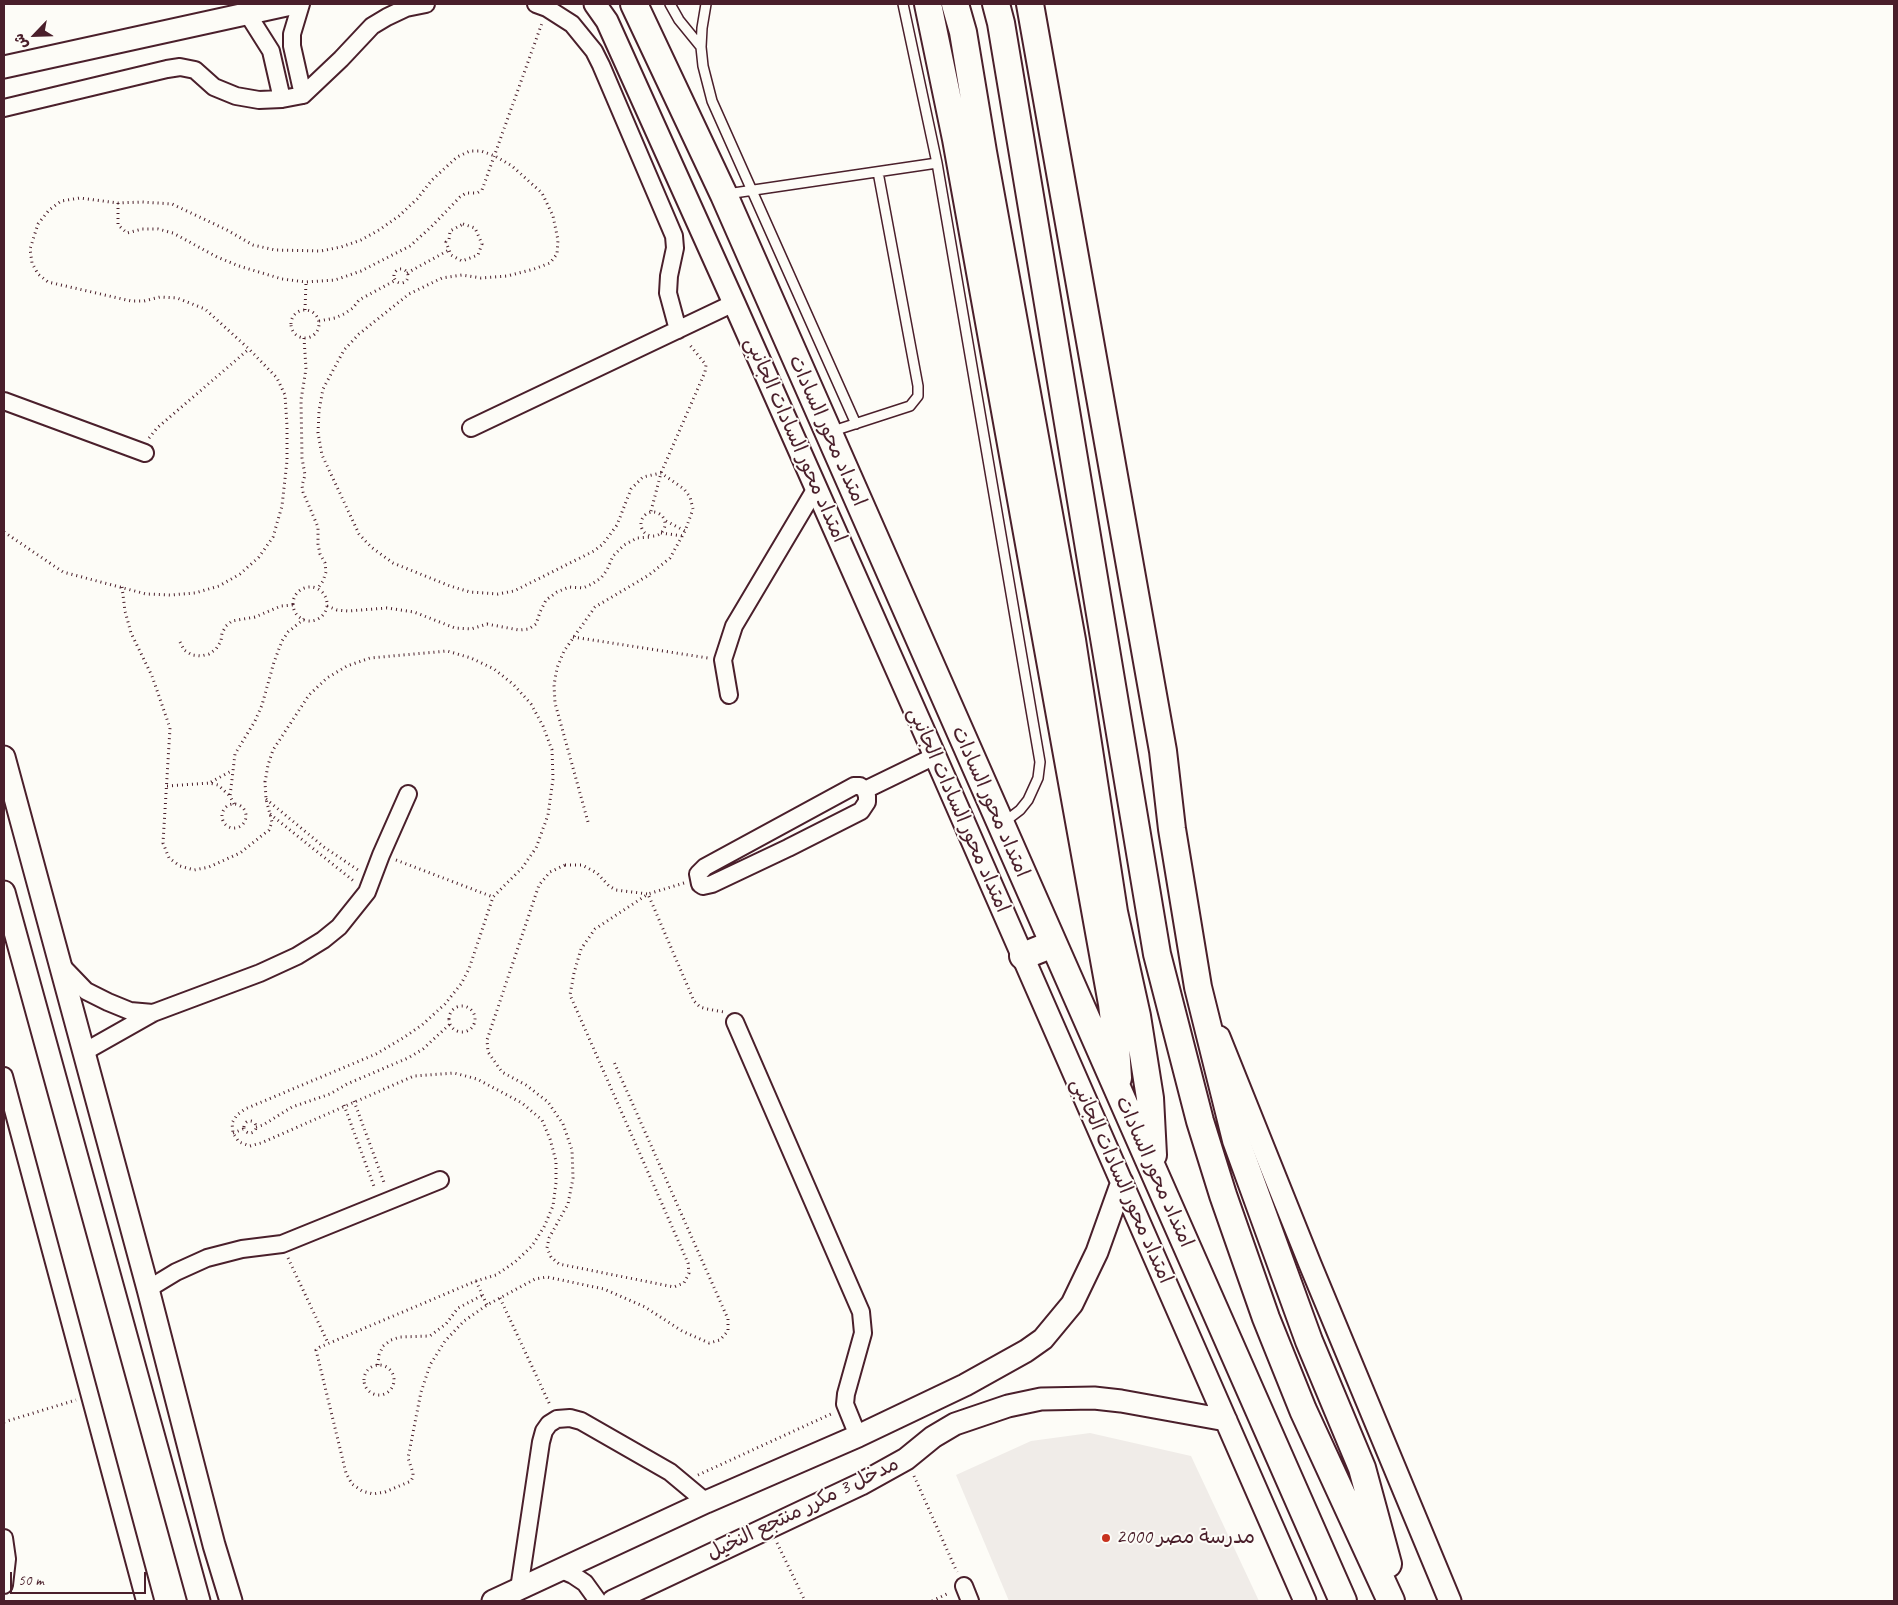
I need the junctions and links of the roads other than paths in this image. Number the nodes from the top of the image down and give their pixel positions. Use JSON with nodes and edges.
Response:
{"nodes":[{"id":1,"x":291,"y":4,"type":"edge"},
{"id":2,"x":301,"y":4,"type":"edge"},
{"id":3,"x":426,"y":4,"type":"edge"},
{"id":4,"x":634,"y":4,"type":"edge"},
{"id":5,"x":670,"y":4,"type":"edge"},
{"id":6,"x":706,"y":4,"type":"edge"},
{"id":7,"x":903,"y":4,"type":"edge"},
{"id":8,"x":928,"y":4,"type":"edge"},
{"id":9,"x":955,"y":4,"type":"edge"},
{"id":10,"x":996,"y":4,"type":"edge"},
{"id":11,"x":1030,"y":4,"type":"edge"},
{"id":12,"x":542,"y":6,"type":"edge"},
{"id":13,"x":601,"y":12,"type":"edge"},
{"id":14,"x":247,"y":13,"type":"junction"},
{"id":15,"x":701,"y":47,"type":"junction"},
{"id":16,"x":4,"y":67,"type":"edge"},
{"id":17,"x":303,"y":95,"type":"junction"},
{"id":18,"x":282,"y":99,"type":"junction"},
{"id":19,"x":4,"y":108,"type":"edge"},
{"id":20,"x":937,"y":163,"type":"junction"},
{"id":21,"x":878,"y":172,"type":"junction"},
{"id":22,"x":753,"y":190,"type":"junction"},
{"id":23,"x":724,"y":195,"type":"junction"},
{"id":24,"x":734,"y":303,"type":"junction"},
{"id":25,"x":678,"y":330,"type":"junction"},
{"id":26,"x":4,"y":401,"type":"edge"},
{"id":27,"x":856,"y":424,"type":"junction"},
{"id":28,"x":471,"y":428,"type":"dead end"},
{"id":29,"x":828,"y":433,"type":"junction"},
{"id":30,"x":145,"y":453,"type":"road end"},
{"id":31,"x":816,"y":488,"type":"junction"},
{"id":32,"x":729,"y":695,"type":"dead end"},
{"id":33,"x":935,"y":756,"type":"junction"},
{"id":34,"x":4,"y":757,"type":"edge"},
{"id":35,"x":865,"y":790,"type":"junction"},
{"id":36,"x":408,"y":794,"type":"dead end"},
{"id":37,"x":1000,"y":824,"type":"junction"},
{"id":38,"x":4,"y":892,"type":"edge"},
{"id":39,"x":8,"y":921,"type":"edge"},
{"id":40,"x":1053,"y":944,"type":"junction"},
{"id":41,"x":1023,"y":956,"type":"junction"},
{"id":42,"x":60,"y":964,"type":"junction"},
{"id":43,"x":1198,"y":987,"type":"junction"},
{"id":44,"x":153,"y":1014,"type":"junction"},
{"id":45,"x":734,"y":1022,"type":"road end"},
{"id":46,"x":84,"y":1052,"type":"junction"},
{"id":47,"x":4,"y":1076,"type":"edge"},
{"id":48,"x":1118,"y":1091,"type":"junction"},
{"id":49,"x":1154,"y":1174,"type":"junction"},
{"id":50,"x":440,"y":1180,"type":"dead end"},
{"id":51,"x":1122,"y":1182,"type":"junction"},
{"id":52,"x":121,"y":1190,"type":"junction"},
{"id":53,"x":88,"y":1200,"type":"junction"},
{"id":54,"x":148,"y":1289,"type":"junction"},
{"id":55,"x":965,"y":1385,"type":"junction"},
{"id":56,"x":978,"y":1416,"type":"junction"},
{"id":57,"x":1226,"y":1420,"type":"junction"},
{"id":58,"x":858,"y":1436,"type":"junction"},
{"id":59,"x":706,"y":1502,"type":"junction"},
{"id":60,"x":4,"y":1538,"type":"edge"},
{"id":61,"x":214,"y":1545,"type":"junction"},
{"id":62,"x":186,"y":1552,"type":"junction"},
{"id":63,"x":559,"y":1569,"type":"junction"},
{"id":64,"x":4,"y":1585,"type":"edge"},
{"id":65,"x":519,"y":1589,"type":"junction"},
{"id":66,"x":145,"y":1601,"type":"edge"},
{"id":67,"x":199,"y":1601,"type":"edge"},
{"id":68,"x":231,"y":1601,"type":"edge"},
{"id":69,"x":493,"y":1601,"type":"edge"},
{"id":70,"x":598,"y":1601,"type":"edge"},
{"id":71,"x":613,"y":1601,"type":"edge"},
{"id":72,"x":1305,"y":1601,"type":"edge"},
{"id":73,"x":1343,"y":1601,"type":"edge"},
{"id":74,"x":1391,"y":1601,"type":"edge"},
{"id":75,"x":1399,"y":1601,"type":"edge"},
{"id":76,"x":1450,"y":1601,"type":"edge"}],
"edges":[{"from":1,"to":14,"type":"street"},
{"from":2,"to":17,"type":"street"},
{"from":3,"to":17,"type":"street"},
{"from":4,"to":23,"type":"main road","name":"امتداد محور السادات"},
{"from":5,"to":15,"type":"lane"},
{"from":6,"to":15,"type":"lane"},
{"from":7,"to":20,"type":"lane"},
{"from":8,"to":48,"type":"main road"},
{"from":9,"to":49,"type":"main road"},
{"from":10,"to":74,"type":"main road"},
{"from":11,"to":43,"type":"main road"},
{"from":12,"to":25,"type":"street"},
{"from":13,"to":24,"type":"street","name":"امتداد محور السادات الجانبى"},
{"from":14,"to":16,"type":"street"},
{"from":14,"to":18,"type":"street"},
{"from":15,"to":22,"type":"lane"},
{"from":17,"to":18,"type":"street"},
{"from":18,"to":19,"type":"street"},
{"from":20,"to":21,"type":"lane"},
{"from":20,"to":37,"type":"lane"},
{"from":21,"to":22,"type":"lane"},
{"from":21,"to":27,"type":"lane"},
{"from":22,"to":23,"type":"lane"},
{"from":22,"to":27,"type":"lane"},
{"from":23,"to":29,"type":"main road","name":"امتداد محور السادات"},
{"from":24,"to":25,"type":"street"},
{"from":24,"to":31,"type":"street","name":"امتداد محور السادات الجانبى"},
{"from":25,"to":28,"type":"street"},
{"from":26,"to":30,"type":"street"},
{"from":27,"to":29,"type":"lane"},
{"from":29,"to":37,"type":"main road","name":"امتداد محور السادات"},
{"from":31,"to":32,"type":"street"},
{"from":31,"to":33,"type":"street","name":"امتداد محور السادات الجانبى"},
{"from":33,"to":35,"type":"street"},
{"from":33,"to":41,"type":"street","name":"امتداد محور السادات الجانبى"},
{"from":34,"to":42,"type":"street"},
{"from":35,"to":35,"type":"street"},
{"from":36,"to":44,"type":"street"},
{"from":37,"to":40,"type":"main road","name":"امتداد محور السادات"},
{"from":38,"to":39,"type":"street"},
{"from":39,"to":53,"type":"street"},
{"from":40,"to":41,"type":"main road"},
{"from":40,"to":48,"type":"main road","name":"امتداد محور السادات"},
{"from":41,"to":51,"type":"street","name":"امتداد محور السادات الجانبى"},
{"from":42,"to":44,"type":"street"},
{"from":42,"to":46,"type":"street"},
{"from":43,"to":75,"type":"main road"},
{"from":43,"to":76,"type":"street"},
{"from":44,"to":46,"type":"street"},
{"from":45,"to":58,"type":"street"},
{"from":46,"to":52,"type":"street"},
{"from":47,"to":66,"type":"street"},
{"from":48,"to":49,"type":"main road","name":"امتداد محور السادات"},
{"from":49,"to":73,"type":"main road","name":"امتداد محور السادات"},
{"from":50,"to":54,"type":"street"},
{"from":51,"to":55,"type":"street"},
{"from":51,"to":57,"type":"street","name":"امتداد محور السادات الجانبى"},
{"from":52,"to":53,"type":"street"},
{"from":52,"to":54,"type":"street"},
{"from":53,"to":62,"type":"street"},
{"from":54,"to":61,"type":"street"},
{"from":55,"to":56,"type":"street"},
{"from":55,"to":58,"type":"street"},
{"from":56,"to":57,"type":"street","name":"مدخل 3 مكرر منتجع النخيل"},
{"from":56,"to":71,"type":"street","name":"مدخل 3 مكرر منتجع النخيل"},
{"from":57,"to":72,"type":"street","name":"امتداد محور السادات الجانبى"},
{"from":58,"to":59,"type":"street"},
{"from":59,"to":63,"type":"street"},
{"from":59,"to":65,"type":"street"},
{"from":60,"to":64,"type":"street"},
{"from":61,"to":62,"type":"street"},
{"from":61,"to":68,"type":"street"},
{"from":62,"to":67,"type":"street"},
{"from":63,"to":65,"type":"street"},
{"from":63,"to":70,"type":"street"},
{"from":65,"to":69,"type":"street"}]}
